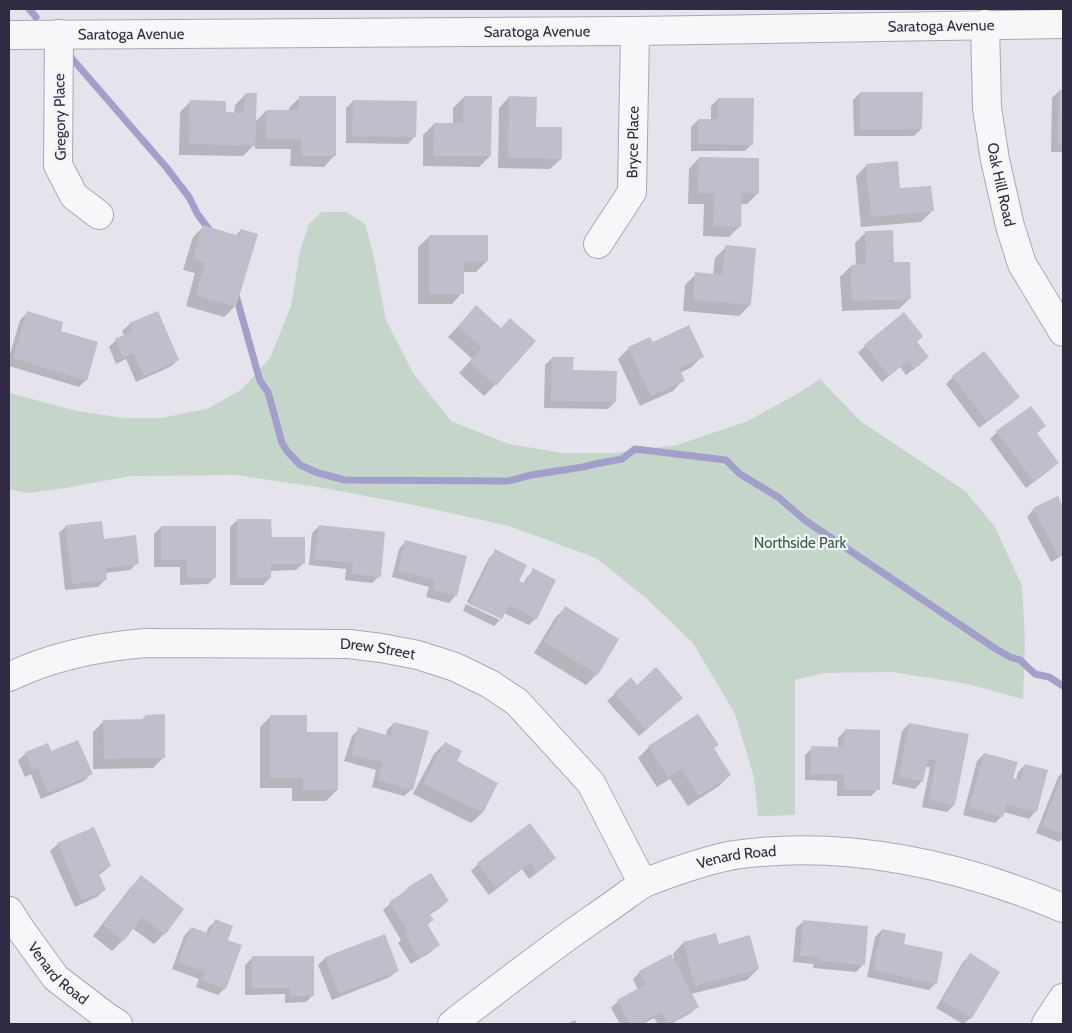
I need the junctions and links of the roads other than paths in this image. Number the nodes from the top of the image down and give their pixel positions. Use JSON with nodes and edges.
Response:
{"nodes":[{"id":1,"x":985,"y":24,"type":"junction"},
{"id":2,"x":1063,"y":24,"type":"edge"},
{"id":3,"x":636,"y":30,"type":"junction"},
{"id":4,"x":59,"y":34,"type":"junction"},
{"id":5,"x":9,"y":35,"type":"edge"},
{"id":6,"x":99,"y":215,"type":"dead end"},
{"id":7,"x":598,"y":244,"type":"dead end"},
{"id":8,"x":1063,"y":332,"type":"edge"},
{"id":9,"x":9,"y":677,"type":"edge"},
{"id":10,"x":643,"y":884,"type":"junction"},
{"id":11,"x":1063,"y":908,"type":"edge"},
{"id":12,"x":9,"y":911,"type":"edge"},
{"id":13,"x":1063,"y":998,"type":"edge"},
{"id":14,"x":118,"y":1024,"type":"edge"},
{"id":15,"x":452,"y":1024,"type":"edge"},
{"id":16,"x":1046,"y":1024,"type":"edge"}],
"edges":[{"from":1,"to":2,"type":"street","name":"Saratoga Avenue"},
{"from":1,"to":3,"type":"street","name":"Saratoga Avenue"},
{"from":1,"to":8,"type":"street","name":"Oak Hill Road"},
{"from":3,"to":4,"type":"street","name":"Saratoga Avenue"},
{"from":3,"to":7,"type":"street","name":"Bryce Place"},
{"from":4,"to":5,"type":"street","name":"Saratoga Avenue"},
{"from":4,"to":6,"type":"street","name":"Gregory Place"},
{"from":9,"to":10,"type":"street","name":"Drew Street"},
{"from":10,"to":11,"type":"street","name":"Venard Road"},
{"from":10,"to":15,"type":"street","name":"Venard Road"},
{"from":12,"to":14,"type":"street","name":"Venard Road"},
{"from":13,"to":16,"type":"street"}]}
